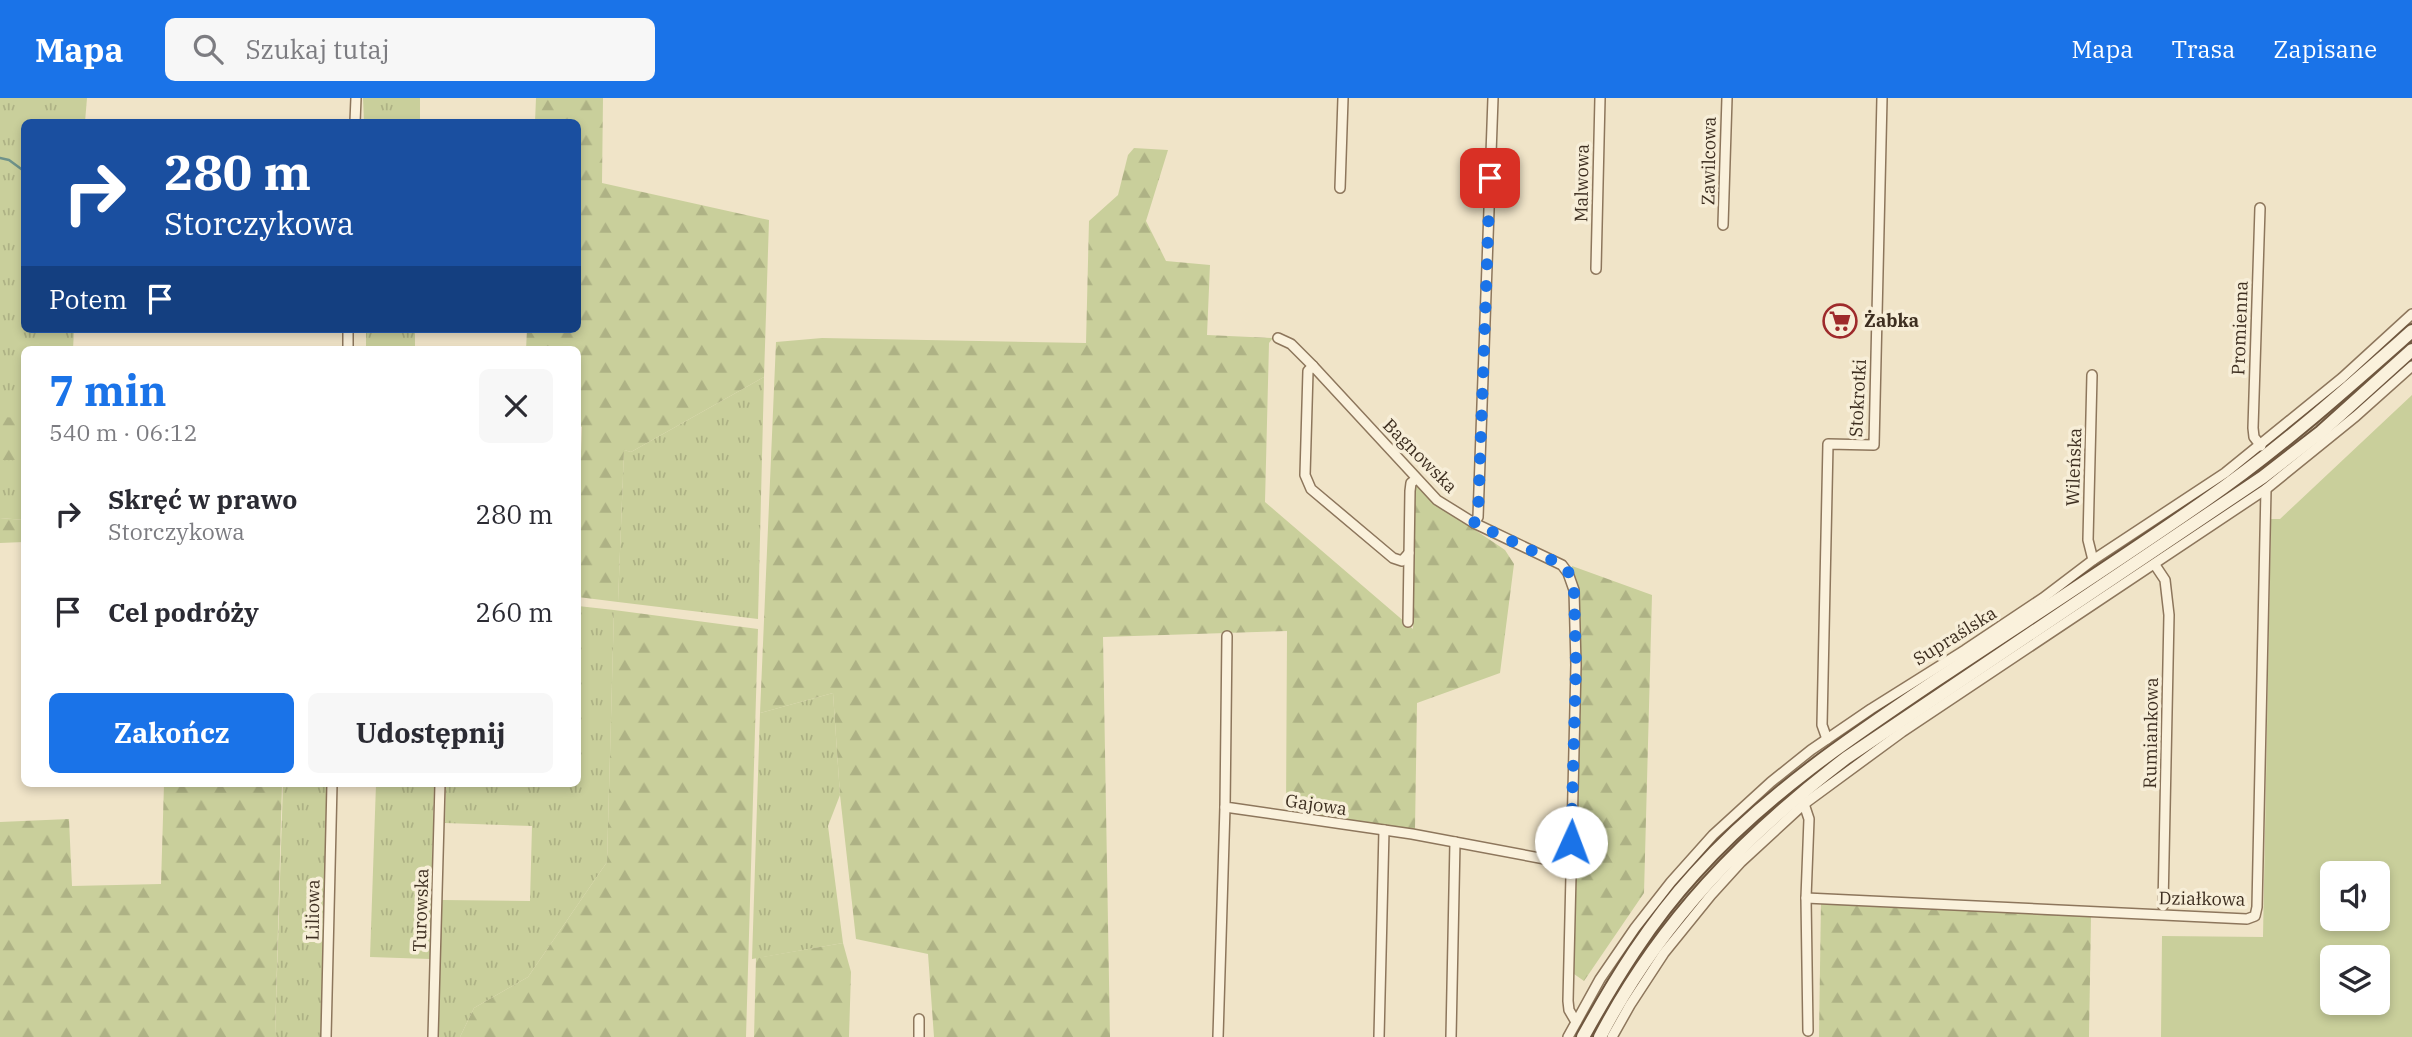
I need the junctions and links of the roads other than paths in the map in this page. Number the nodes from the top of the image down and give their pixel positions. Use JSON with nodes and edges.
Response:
{"nodes":[{"id":1,"x":356,"y":98,"type":"edge"},
{"id":2,"x":1343,"y":98,"type":"edge"},
{"id":3,"x":1493,"y":98,"type":"edge"},
{"id":4,"x":1600,"y":98,"type":"edge"},
{"id":5,"x":1727,"y":98,"type":"edge"},
{"id":6,"x":1882,"y":98,"type":"edge"},
{"id":7,"x":355,"y":119,"type":"edge"},
{"id":8,"x":1340,"y":188,"type":"dead end"},
{"id":9,"x":2260,"y":208,"type":"dead end"},
{"id":10,"x":1723,"y":225,"type":"dead end"},
{"id":11,"x":1596,"y":269,"type":"dead end"},
{"id":12,"x":2412,"y":314,"type":"edge"},
{"id":13,"x":2412,"y":331,"type":"edge"},
{"id":14,"x":1278,"y":338,"type":"dead end"},
{"id":15,"x":2412,"y":350,"type":"edge"},
{"id":16,"x":1313,"y":366,"type":"junction"},
{"id":17,"x":2412,"y":366,"type":"edge"},
{"id":18,"x":2092,"y":375,"type":"dead end"},
{"id":19,"x":2261,"y":446,"type":"junction"},
{"id":20,"x":1416,"y":479,"type":"junction"},
{"id":21,"x":2266,"y":489,"type":"junction"},
{"id":22,"x":1474,"y":523,"type":"junction"},
{"id":23,"x":1409,"y":553,"type":"junction"},
{"id":24,"x":2093,"y":560,"type":"junction"},
{"id":25,"x":2155,"y":565,"type":"junction"},
{"id":26,"x":1408,"y":622,"type":"dead end"},
{"id":27,"x":1227,"y":636,"type":"dead end"},
{"id":28,"x":1827,"y":739,"type":"junction"},
{"id":29,"x":332,"y":787,"type":"edge"},
{"id":30,"x":440,"y":787,"type":"edge"},
{"id":31,"x":1804,"y":804,"type":"junction"},
{"id":32,"x":1225,"y":807,"type":"junction"},
{"id":33,"x":1384,"y":830,"type":"junction"},
{"id":34,"x":1455,"y":842,"type":"junction"},
{"id":35,"x":1570,"y":867,"type":"junction"},
{"id":36,"x":1806,"y":898,"type":"junction"},
{"id":37,"x":2163,"y":906,"type":"dead end"},
{"id":38,"x":919,"y":1018,"type":"dead end"},
{"id":39,"x":1576,"y":1022,"type":"junction"},
{"id":40,"x":1808,"y":1031,"type":"dead end"},
{"id":41,"x":326,"y":1037,"type":"edge"},
{"id":42,"x":433,"y":1037,"type":"edge"},
{"id":43,"x":919,"y":1037,"type":"edge"},
{"id":44,"x":1218,"y":1037,"type":"edge"},
{"id":45,"x":1378,"y":1037,"type":"edge"},
{"id":46,"x":1451,"y":1037,"type":"edge"},
{"id":47,"x":1568,"y":1037,"type":"edge"},
{"id":48,"x":1583,"y":1037,"type":"edge"},
{"id":49,"x":1600,"y":1037,"type":"edge"},
{"id":50,"x":1612,"y":1037,"type":"edge"}],
"edges":[{"from":1,"to":7,"type":"street"},
{"from":2,"to":8,"type":"street"},
{"from":3,"to":22,"type":"street"},
{"from":4,"to":11,"type":"street","name":"Malwowa"},
{"from":5,"to":10,"type":"street","name":"Zawilcowa"},
{"from":6,"to":28,"type":"street","name":"Stokrotki"},
{"from":9,"to":19,"type":"street","name":"Promienna"},
{"from":12,"to":19,"type":"street","name":"Supraślska"},
{"from":13,"to":48,"type":"main road"},
{"from":14,"to":16,"type":"street","name":"Bagnowska"},
{"from":15,"to":49,"type":"main road"},
{"from":16,"to":20,"type":"street","name":"Bagnowska"},
{"from":16,"to":23,"type":"street"},
{"from":17,"to":21,"type":"street"},
{"from":18,"to":24,"type":"street","name":"Wileńska"},
{"from":19,"to":24,"type":"street","name":"Supraślska"},
{"from":20,"to":22,"type":"street","name":"Bagnowska"},
{"from":20,"to":23,"type":"street"},
{"from":21,"to":25,"type":"street"},
{"from":21,"to":36,"type":"street","name":"Działkowa"},
{"from":22,"to":35,"type":"street","name":"Bagnowska"},
{"from":23,"to":26,"type":"street"},
{"from":24,"to":28,"type":"street","name":"Supraślska"},
{"from":25,"to":31,"type":"street"},
{"from":25,"to":37,"type":"street","name":"Rumiankowa"},
{"from":27,"to":32,"type":"street"},
{"from":28,"to":39,"type":"street","name":"Supraślska"},
{"from":29,"to":41,"type":"street","name":"Liliowa"},
{"from":30,"to":42,"type":"street","name":"Turowska"},
{"from":31,"to":36,"type":"street"},
{"from":31,"to":50,"type":"street"},
{"from":32,"to":33,"type":"street","name":"Gajowa"},
{"from":32,"to":44,"type":"street"},
{"from":33,"to":34,"type":"street","name":"Gajowa"},
{"from":33,"to":45,"type":"street"},
{"from":34,"to":35,"type":"street","name":"Gajowa"},
{"from":34,"to":46,"type":"street"},
{"from":35,"to":39,"type":"street","name":"Bagnowska"},
{"from":36,"to":40,"type":"street"},
{"from":38,"to":43,"type":"street"},
{"from":39,"to":47,"type":"street","name":"Supraślska"}]}
